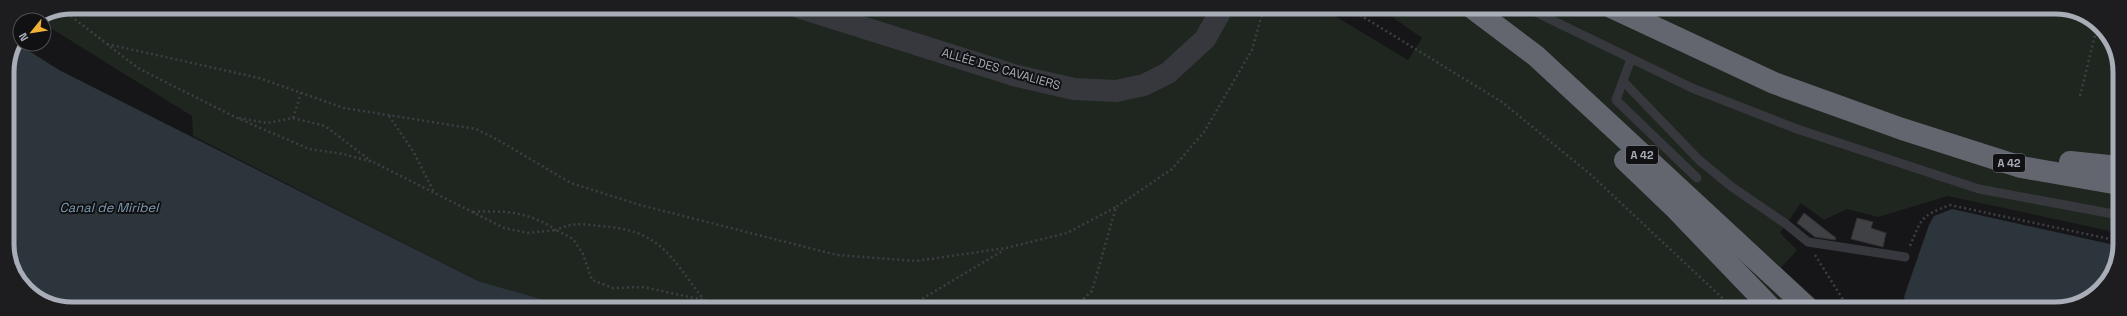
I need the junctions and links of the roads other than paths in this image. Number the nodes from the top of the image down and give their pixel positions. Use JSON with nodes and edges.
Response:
{"nodes":[{"id":1,"x":820,"y":14,"type":"edge"},
{"id":2,"x":1219,"y":14,"type":"edge"},
{"id":3,"x":1468,"y":14,"type":"edge"},
{"id":4,"x":1480,"y":14,"type":"edge"},
{"id":5,"x":1539,"y":14,"type":"edge"},
{"id":6,"x":1625,"y":14,"type":"edge"},
{"id":7,"x":1631,"y":59,"type":"junction"},
{"id":8,"x":1623,"y":81,"type":"junction"},
{"id":9,"x":1902,"y":129,"type":"junction"},
{"id":10,"x":2113,"y":167,"type":"edge"},
{"id":11,"x":1697,"y":178,"type":"dead end"},
{"id":12,"x":2113,"y":183,"type":"edge"},
{"id":13,"x":2113,"y":214,"type":"edge"},
{"id":14,"x":1905,"y":257,"type":"road end"},
{"id":15,"x":1765,"y":302,"type":"edge"},
{"id":16,"x":1801,"y":302,"type":"edge"}],
"edges":[{"from":1,"to":2,"type":"street","name":"ALLÉE DES CAVALIERS"},
{"from":3,"to":15,"type":"highway"},
{"from":4,"to":16,"type":"highway","number":"A 42"},
{"from":5,"to":7,"type":"lane"},
{"from":6,"to":9,"type":"highway","number":"A 42"},
{"from":7,"to":8,"type":"lane"},
{"from":7,"to":13,"type":"lane"},
{"from":8,"to":11,"type":"lane"},
{"from":8,"to":14,"type":"lane"},
{"from":9,"to":10,"type":"highway"},
{"from":9,"to":12,"type":"highway","number":"A 42"}]}
